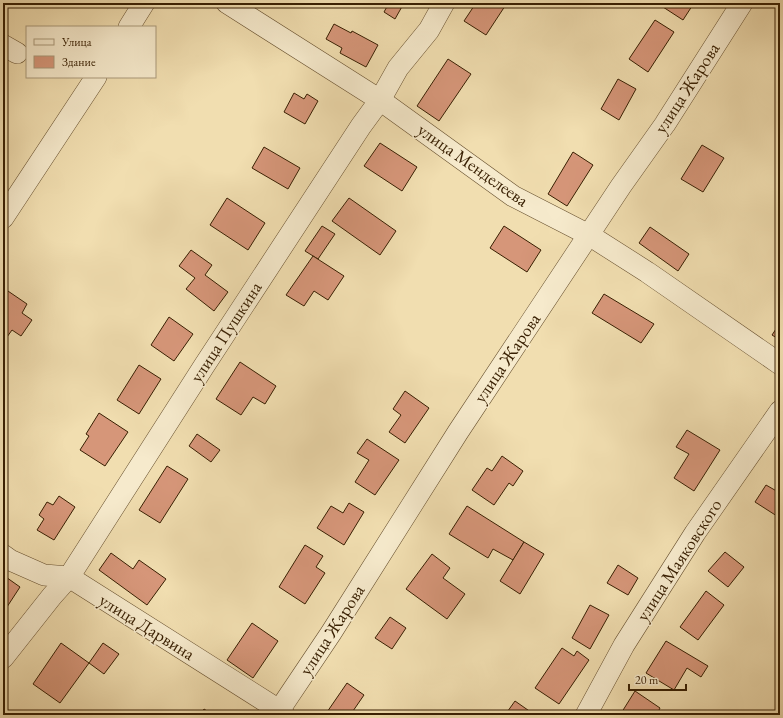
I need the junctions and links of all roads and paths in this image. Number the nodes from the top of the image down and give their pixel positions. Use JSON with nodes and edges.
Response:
{"nodes":[{"id":1,"x":144,"y":3,"type":"edge"},
{"id":2,"x":228,"y":3,"type":"edge"},
{"id":3,"x":444,"y":3,"type":"edge"},
{"id":4,"x":742,"y":3,"type":"edge"},
{"id":5,"x":130,"y":26,"type":"edge"},
{"id":6,"x":95,"y":78,"type":"edge"},
{"id":7,"x":380,"y":100,"type":"junction"},
{"id":8,"x":3,"y":218,"type":"edge"},
{"id":9,"x":588,"y":235,"type":"junction"},
{"id":10,"x":780,"y":364,"type":"edge"},
{"id":11,"x":780,"y":411,"type":"edge"},
{"id":12,"x":3,"y":555,"type":"edge"},
{"id":13,"x":69,"y":577,"type":"junction"},
{"id":14,"x":3,"y":658,"type":"edge"},
{"id":15,"x":280,"y":714,"type":"edge"},
{"id":16,"x":586,"y":715,"type":"edge"}],
"edges":[{"from":1,"to":5,"type":"street"},
{"from":2,"to":7,"type":"street","name":"улица Менделеева"},
{"from":3,"to":7,"type":"street","name":"улица Пушкина"},
{"from":4,"to":9,"type":"street","name":"улица Жарова"},
{"from":6,"to":8,"type":"street"},
{"from":7,"to":9,"type":"street","name":"улица Менделеева"},
{"from":7,"to":13,"type":"street","name":"улица Пушкина"},
{"from":9,"to":10,"type":"street","name":"улица Менделеева"},
{"from":9,"to":15,"type":"street","name":"улица Жарова"},
{"from":11,"to":16,"type":"street","name":"улица Маяковского"},
{"from":12,"to":13,"type":"street","name":"улица Дарвина"},
{"from":13,"to":14,"type":"street","name":"улица Пушкина"},
{"from":13,"to":15,"type":"street","name":"улица Дарвина"}]}
